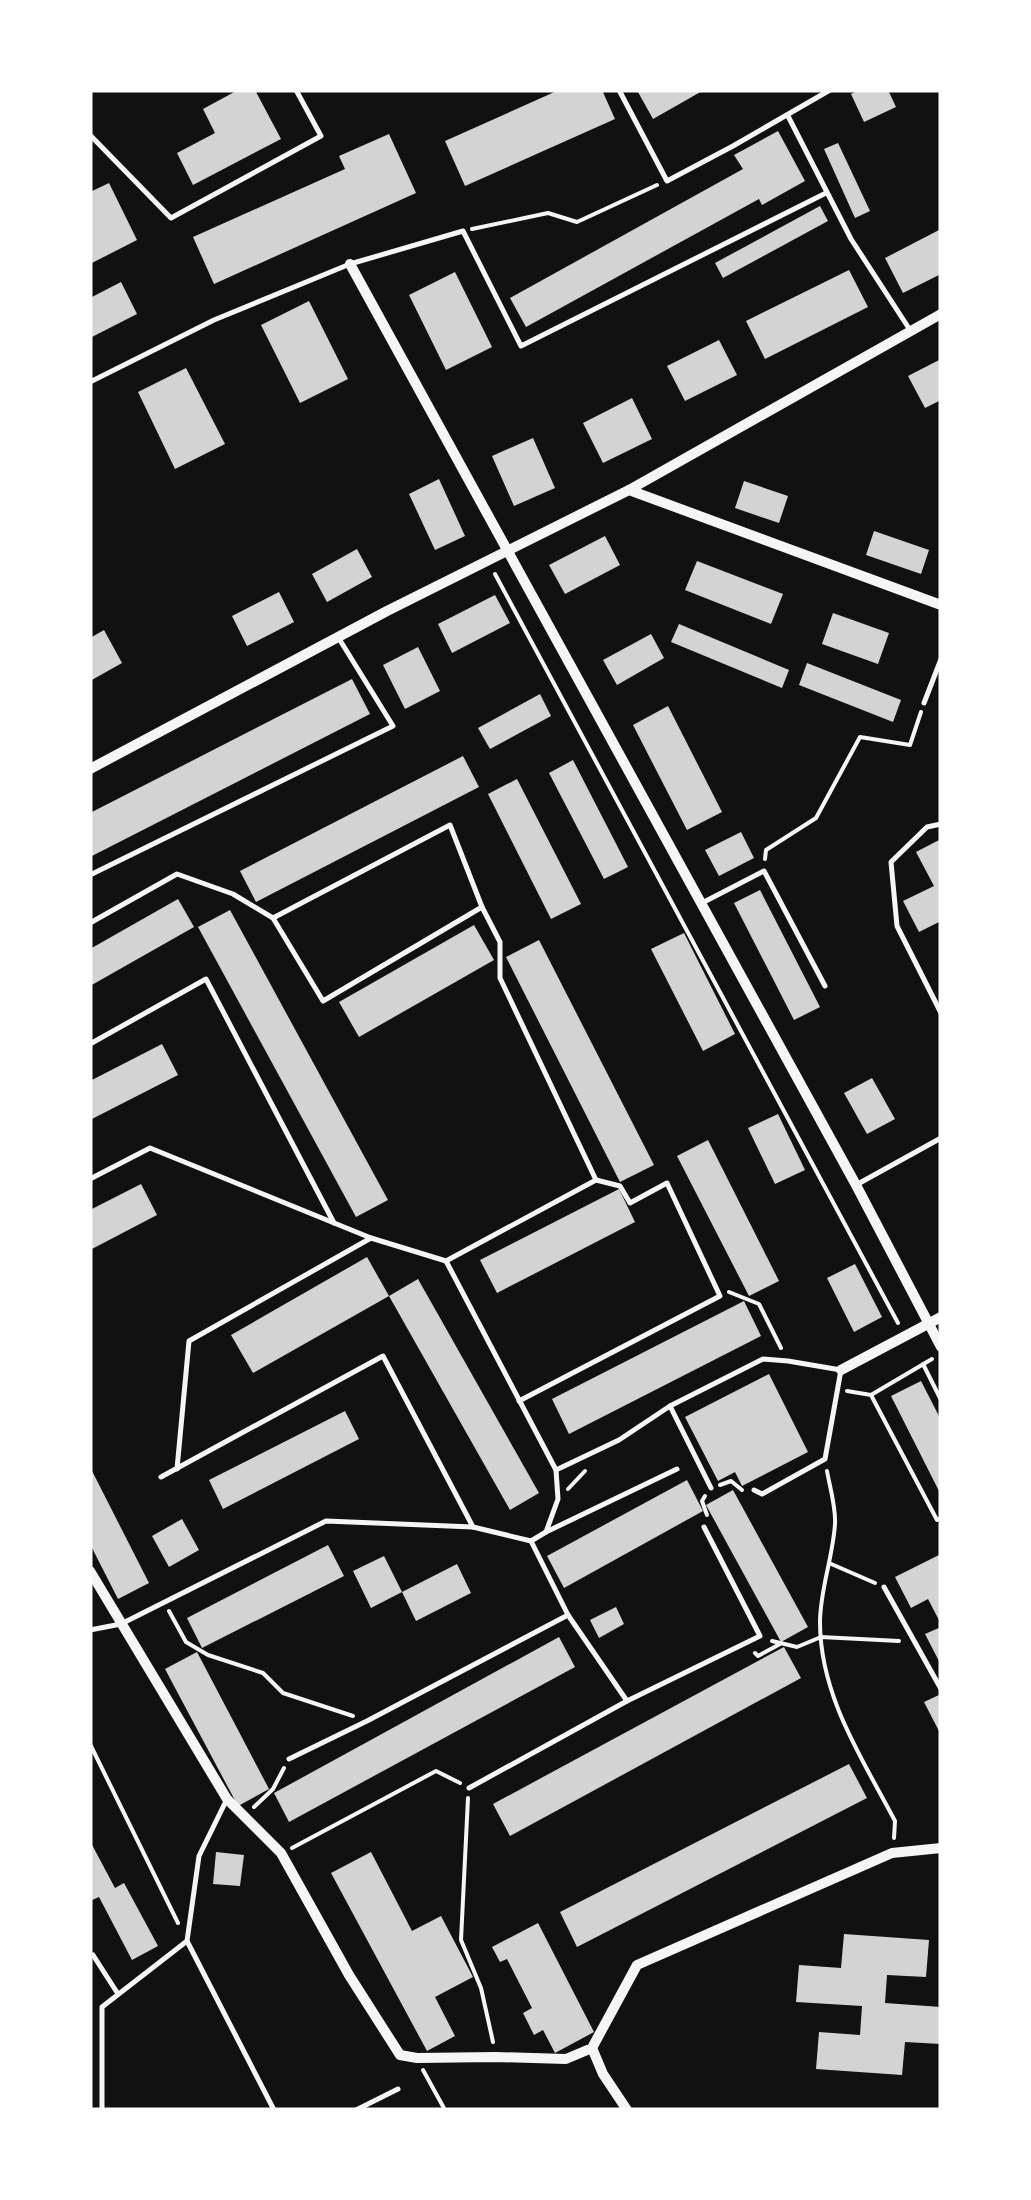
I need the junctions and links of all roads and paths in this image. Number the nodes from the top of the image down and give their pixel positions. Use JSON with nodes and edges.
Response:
{"nodes":[{"id":1,"x":296,"y":90,"type":"edge"},
{"id":2,"x":619,"y":90,"type":"edge"},
{"id":3,"x":830,"y":90,"type":"edge"},
{"id":4,"x":787,"y":114,"type":"junction"},
{"id":5,"x":90,"y":135,"type":"edge"},
{"id":6,"x":667,"y":181,"type":"junction"},
{"id":7,"x":826,"y":193,"type":"junction"},
{"id":8,"x":463,"y":232,"type":"junction"},
{"id":9,"x":350,"y":264,"type":"junction"},
{"id":10,"x":941,"y":314,"type":"edge"},
{"id":11,"x":910,"y":330,"type":"junction"},
{"id":12,"x":90,"y":382,"type":"edge"},
{"id":13,"x":629,"y":490,"type":"junction"},
{"id":14,"x":510,"y":551,"type":"junction"},
{"id":15,"x":488,"y":561,"type":"junction"},
{"id":16,"x":941,"y":605,"type":"edge"},
{"id":17,"x":338,"y":637,"type":"junction"},
{"id":18,"x":941,"y":660,"type":"edge"},
{"id":19,"x":924,"y":703,"type":"joint"},
{"id":20,"x":90,"y":768,"type":"edge"},
{"id":21,"x":941,"y":824,"type":"edge"},
{"id":22,"x":764,"y":871,"type":"junction"},
{"id":23,"x":90,"y":874,"type":"edge"},
{"id":24,"x":702,"y":903,"type":"junction"},
{"id":25,"x":482,"y":908,"type":"junction"},
{"id":26,"x":273,"y":918,"type":"junction"},
{"id":27,"x":90,"y":923,"type":"edge"},
{"id":28,"x":825,"y":986,"type":"dead end"},
{"id":29,"x":941,"y":1013,"type":"edge"},
{"id":30,"x":90,"y":1044,"type":"edge"},
{"id":31,"x":941,"y":1138,"type":"edge"},
{"id":32,"x":90,"y":1179,"type":"edge"},
{"id":33,"x":596,"y":1180,"type":"junction"},
{"id":34,"x":856,"y":1184,"type":"junction"},
{"id":35,"x":334,"y":1222,"type":"junction"},
{"id":36,"x":371,"y":1238,"type":"junction"},
{"id":37,"x":446,"y":1261,"type":"junction"},
{"id":38,"x":727,"y":1291,"type":"dead end"},
{"id":39,"x":941,"y":1318,"type":"edge"},
{"id":40,"x":928,"y":1324,"type":"junction"},
{"id":41,"x":906,"y":1336,"type":"junction"},
{"id":42,"x":941,"y":1350,"type":"edge"},
{"id":43,"x":788,"y":1361,"type":"junction"},
{"id":44,"x":923,"y":1364,"type":"junction"},
{"id":45,"x":841,"y":1370,"type":"junction"},
{"id":46,"x":838,"y":1390,"type":"junction"},
{"id":47,"x":872,"y":1394,"type":"junction"},
{"id":48,"x":519,"y":1400,"type":"junction"},
{"id":49,"x":941,"y":1400,"type":"edge"},
{"id":50,"x":670,"y":1406,"type":"junction"},
{"id":51,"x":824,"y":1459,"type":"junction"},
{"id":52,"x":177,"y":1469,"type":"junction"},
{"id":53,"x":677,"y":1469,"type":"dead end"},
{"id":54,"x":556,"y":1470,"type":"junction"},
{"id":55,"x":161,"y":1477,"type":"dead end"},
{"id":56,"x":711,"y":1488,"type":"dead end"},
{"id":57,"x":754,"y":1490,"type":"dead end"},
{"id":58,"x":940,"y":1520,"type":"edge"},
{"id":59,"x":473,"y":1527,"type":"junction"},
{"id":60,"x":704,"y":1527,"type":"dead end"},
{"id":61,"x":546,"y":1532,"type":"junction"},
{"id":62,"x":531,"y":1541,"type":"junction"},
{"id":63,"x":829,"y":1562,"type":"junction"},
{"id":64,"x":90,"y":1571,"type":"edge"},
{"id":65,"x":884,"y":1587,"type":"joint"},
{"id":66,"x":164,"y":1603,"type":"junction"},
{"id":67,"x":568,"y":1615,"type":"junction"},
{"id":68,"x":122,"y":1624,"type":"junction"},
{"id":69,"x":90,"y":1630,"type":"edge"},
{"id":70,"x":821,"y":1637,"type":"junction"},
{"id":71,"x":914,"y":1641,"type":"junction"},
{"id":72,"x":746,"y":1644,"type":"junction"},
{"id":73,"x":941,"y":1688,"type":"edge"},
{"id":74,"x":627,"y":1701,"type":"junction"},
{"id":75,"x":367,"y":1721,"type":"junction"},
{"id":76,"x":90,"y":1744,"type":"edge"},
{"id":77,"x":289,"y":1759,"type":"joint"},
{"id":78,"x":469,"y":1788,"type":"junction"},
{"id":79,"x":226,"y":1799,"type":"junction"},
{"id":80,"x":243,"y":1818,"type":"junction"},
{"id":81,"x":941,"y":1848,"type":"edge"},
{"id":82,"x":281,"y":1853,"type":"junction"},
{"id":83,"x":892,"y":1853,"type":"junction"},
{"id":84,"x":187,"y":1941,"type":"junction"},
{"id":85,"x":91,"y":1954,"type":"edge"},
{"id":86,"x":118,"y":1994,"type":"junction"},
{"id":87,"x":592,"y":2048,"type":"junction"},
{"id":88,"x":496,"y":2057,"type":"junction"},
{"id":89,"x":417,"y":2058,"type":"junction"},
{"id":90,"x":398,"y":2089,"type":"dead end"},
{"id":91,"x":102,"y":2110,"type":"edge"},
{"id":92,"x":274,"y":2110,"type":"edge"},
{"id":93,"x":356,"y":2110,"type":"edge"},
{"id":94,"x":444,"y":2110,"type":"edge"},
{"id":95,"x":627,"y":2110,"type":"edge"}],
"edges":[{"from":1,"to":5,"type":"lane"},
{"from":2,"to":6,"type":"lane"},
{"from":3,"to":4,"type":"lane"},
{"from":4,"to":6,"type":"lane"},
{"from":4,"to":7,"type":"lane"},
{"from":6,"to":8,"type":"path"},
{"from":7,"to":8,"type":"lane"},
{"from":7,"to":11,"type":"lane"},
{"from":8,"to":9,"type":"lane"},
{"from":9,"to":12,"type":"lane"},
{"from":9,"to":14,"type":"street"},
{"from":10,"to":11,"type":"street"},
{"from":11,"to":13,"type":"street"},
{"from":13,"to":14,"type":"street"},
{"from":13,"to":16,"type":"street"},
{"from":14,"to":15,"type":"street"},
{"from":14,"to":24,"type":"street"},
{"from":15,"to":17,"type":"street"},
{"from":15,"to":41,"type":"path"},
{"from":17,"to":20,"type":"street"},
{"from":17,"to":23,"type":"lane"},
{"from":18,"to":19,"type":"lane"},
{"from":19,"to":22,"type":"path"},
{"from":21,"to":29,"type":"lane"},
{"from":22,"to":24,"type":"lane"},
{"from":22,"to":28,"type":"lane"},
{"from":24,"to":34,"type":"street"},
{"from":25,"to":26,"type":"lane"},
{"from":25,"to":26,"type":"lane"},
{"from":25,"to":33,"type":"lane"},
{"from":26,"to":27,"type":"lane"},
{"from":30,"to":35,"type":"lane"},
{"from":31,"to":34,"type":"lane"},
{"from":32,"to":35,"type":"lane"},
{"from":33,"to":37,"type":"lane"},
{"from":33,"to":48,"type":"lane"},
{"from":34,"to":40,"type":"street"},
{"from":35,"to":36,"type":"lane"},
{"from":36,"to":37,"type":"lane"},
{"from":36,"to":52,"type":"lane"},
{"from":37,"to":48,"type":"lane"},
{"from":38,"to":43,"type":"path"},
{"from":39,"to":40,"type":"street"},
{"from":40,"to":41,"type":"street"},
{"from":40,"to":42,"type":"street"},
{"from":41,"to":45,"type":"street"},
{"from":42,"to":44,"type":"path"},
{"from":43,"to":45,"type":"lane"},
{"from":43,"to":50,"type":"lane"},
{"from":44,"to":47,"type":"path"},
{"from":44,"to":49,"type":"path"},
{"from":45,"to":46,"type":"lane"},
{"from":46,"to":47,"type":"path"},
{"from":46,"to":51,"type":"lane"},
{"from":47,"to":58,"type":"path"},
{"from":48,"to":54,"type":"lane"},
{"from":50,"to":54,"type":"lane"},
{"from":50,"to":56,"type":"lane"},
{"from":51,"to":57,"type":"lane"},
{"from":51,"to":63,"type":"path"},
{"from":52,"to":55,"type":"lane"},
{"from":52,"to":59,"type":"lane"},
{"from":53,"to":61,"type":"lane"},
{"from":54,"to":61,"type":"lane"},
{"from":59,"to":62,"type":"lane"},
{"from":59,"to":66,"type":"lane"},
{"from":60,"to":72,"type":"lane"},
{"from":61,"to":62,"type":"lane"},
{"from":62,"to":67,"type":"lane"},
{"from":63,"to":65,"type":"path"},
{"from":63,"to":70,"type":"path"},
{"from":64,"to":68,"type":"street"},
{"from":65,"to":71,"type":"lane"},
{"from":66,"to":68,"type":"lane"},
{"from":66,"to":75,"type":"path"},
{"from":67,"to":74,"type":"lane"},
{"from":67,"to":75,"type":"lane"},
{"from":68,"to":69,"type":"lane"},
{"from":68,"to":79,"type":"street"},
{"from":70,"to":71,"type":"path"},
{"from":70,"to":72,"type":"path"},
{"from":70,"to":83,"type":"path"},
{"from":71,"to":73,"type":"lane"},
{"from":72,"to":74,"type":"lane"},
{"from":74,"to":78,"type":"lane"},
{"from":75,"to":77,"type":"lane"},
{"from":76,"to":84,"type":"path"},
{"from":77,"to":80,"type":"path"},
{"from":78,"to":82,"type":"path"},
{"from":78,"to":88,"type":"path"},
{"from":79,"to":80,"type":"street"},
{"from":79,"to":84,"type":"lane"},
{"from":80,"to":82,"type":"street"},
{"from":81,"to":83,"type":"street"},
{"from":82,"to":89,"type":"street"},
{"from":83,"to":87,"type":"street"},
{"from":84,"to":86,"type":"lane"},
{"from":84,"to":92,"type":"lane"},
{"from":85,"to":86,"type":"lane"},
{"from":86,"to":91,"type":"lane"},
{"from":87,"to":88,"type":"street"},
{"from":87,"to":95,"type":"street"},
{"from":88,"to":89,"type":"street"},
{"from":89,"to":94,"type":"path"},
{"from":90,"to":93,"type":"lane"}]}
